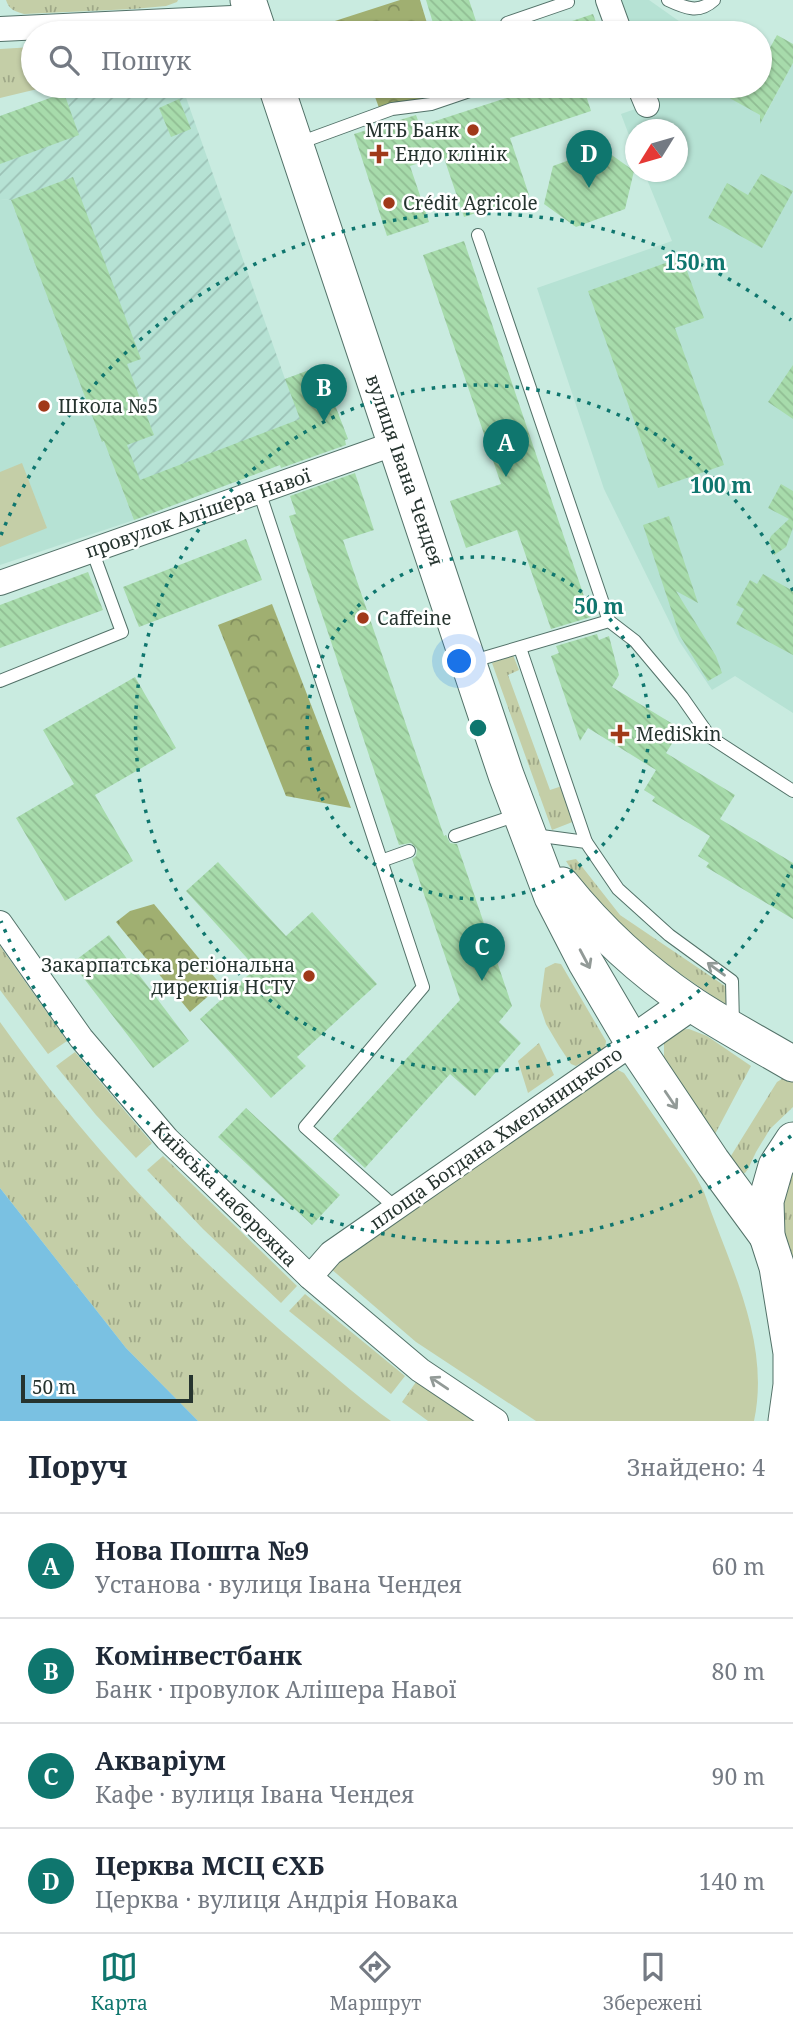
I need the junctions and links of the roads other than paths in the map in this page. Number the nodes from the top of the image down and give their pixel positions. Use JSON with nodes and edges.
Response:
{"nodes":[{"id":1,"x":608,"y":0,"type":"edge"},
{"id":2,"x":668,"y":0,"type":"edge"},
{"id":3,"x":714,"y":0,"type":"edge"},
{"id":4,"x":568,"y":2,"type":"dead end"},
{"id":5,"x":253,"y":17,"type":"edge"},
{"id":6,"x":169,"y":21,"type":"edge"},
{"id":7,"x":514,"y":21,"type":"edge"},
{"id":8,"x":616,"y":21,"type":"edge"},
{"id":9,"x":21,"y":28,"type":"edge"},
{"id":10,"x":0,"y":29,"type":"edge"},
{"id":11,"x":280,"y":98,"type":"edge"},
{"id":12,"x":449,"y":98,"type":"edge"},
{"id":13,"x":295,"y":145,"type":"junction"},
{"id":14,"x":478,"y":235,"type":"dead end"},
{"id":15,"x":396,"y":443,"type":"junction"},
{"id":16,"x":259,"y":491,"type":"junction"},
{"id":17,"x":92,"y":550,"type":"junction"},
{"id":18,"x":0,"y":583,"type":"edge"},
{"id":19,"x":610,"y":621,"type":"junction"},
{"id":20,"x":520,"y":648,"type":"junction"},
{"id":21,"x":469,"y":662,"type":"junction"},
{"id":22,"x":0,"y":681,"type":"edge"},
{"id":23,"x":793,"y":791,"type":"edge"},
{"id":24,"x":528,"y":834,"type":"junction"},
{"id":25,"x":455,"y":836,"type":"dead end"},
{"id":26,"x":586,"y":842,"type":"junction"},
{"id":27,"x":409,"y":851,"type":"dead end"},
{"id":28,"x":381,"y":861,"type":"junction"},
{"id":29,"x":0,"y":923,"type":"edge"},
{"id":30,"x":690,"y":1003,"type":"junction"},
{"id":31,"x":733,"y":1029,"type":"junction"},
{"id":32,"x":633,"y":1043,"type":"junction"},
{"id":33,"x":793,"y":1063,"type":"edge"},
{"id":34,"x":793,"y":1140,"type":"edge"},
{"id":35,"x":396,"y":1208,"type":"junction"},
{"id":36,"x":779,"y":1265,"type":"edge"},
{"id":37,"x":310,"y":1278,"type":"junction"},
{"id":38,"x":496,"y":1421,"type":"edge"},
{"id":39,"x":786,"y":1421,"type":"edge"}],
"edges":[{"from":1,"to":8,"type":"street"},
{"from":2,"to":3,"type":"lane"},
{"from":4,"to":7,"type":"lane"},
{"from":5,"to":6,"type":"street"},
{"from":9,"to":10,"type":"street"},
{"from":11,"to":13,"type":"main road","name":"вулиця Івана Чендея"},
{"from":12,"to":13,"type":"lane"},
{"from":13,"to":15,"type":"main road","name":"вулиця Івана Чендея"},
{"from":14,"to":19,"type":"lane"},
{"from":15,"to":16,"type":"street","name":"провулок Алішера Навої"},
{"from":15,"to":21,"type":"main road","name":"вулиця Івана Чендея"},
{"from":16,"to":17,"type":"street","name":"провулок Алішера Навої"},
{"from":16,"to":28,"type":"lane"},
{"from":17,"to":18,"type":"street","name":"провулок Алішера Навої"},
{"from":17,"to":22,"type":"lane"},
{"from":19,"to":20,"type":"lane"},
{"from":19,"to":23,"type":"lane"},
{"from":20,"to":21,"type":"lane"},
{"from":20,"to":26,"type":"lane"},
{"from":21,"to":24,"type":"main road","name":"вулиця Івана Чендея"},
{"from":24,"to":25,"type":"lane"},
{"from":24,"to":26,"type":"lane"},
{"from":24,"to":30,"type":"main road","name":"вулиця Івана Чендея"},
{"from":24,"to":32,"type":"main road","name":"вулиця Івана Чендея","one_way":true},
{"from":31,"to":26,"type":"lane","one_way":true},
{"from":27,"to":28,"type":"lane"},
{"from":28,"to":35,"type":"lane"},
{"from":29,"to":37,"type":"street","name":"Київська набережна"},
{"from":30,"to":31,"type":"main road","name":"вулиця Івана Чендея"},
{"from":30,"to":32,"type":"main road"},
{"from":31,"to":33,"type":"main road","name":"вулиця Івана Чендея"},
{"from":32,"to":35,"type":"street","name":"площа Богдана Хмельницького"},
{"from":32,"to":36,"type":"main road","name":"площа Богдана Хмельницького","one_way":true},
{"from":34,"to":36,"type":"main road","name":"площа Богдана Хмельницького"},
{"from":35,"to":37,"type":"street","name":"площа Богдана Хмельницького"},
{"from":36,"to":39,"type":"main road","name":"площа Богдана Хмельницького"},
{"from":38,"to":37,"type":"street","name":"Київська набережна","one_way":true}]}
